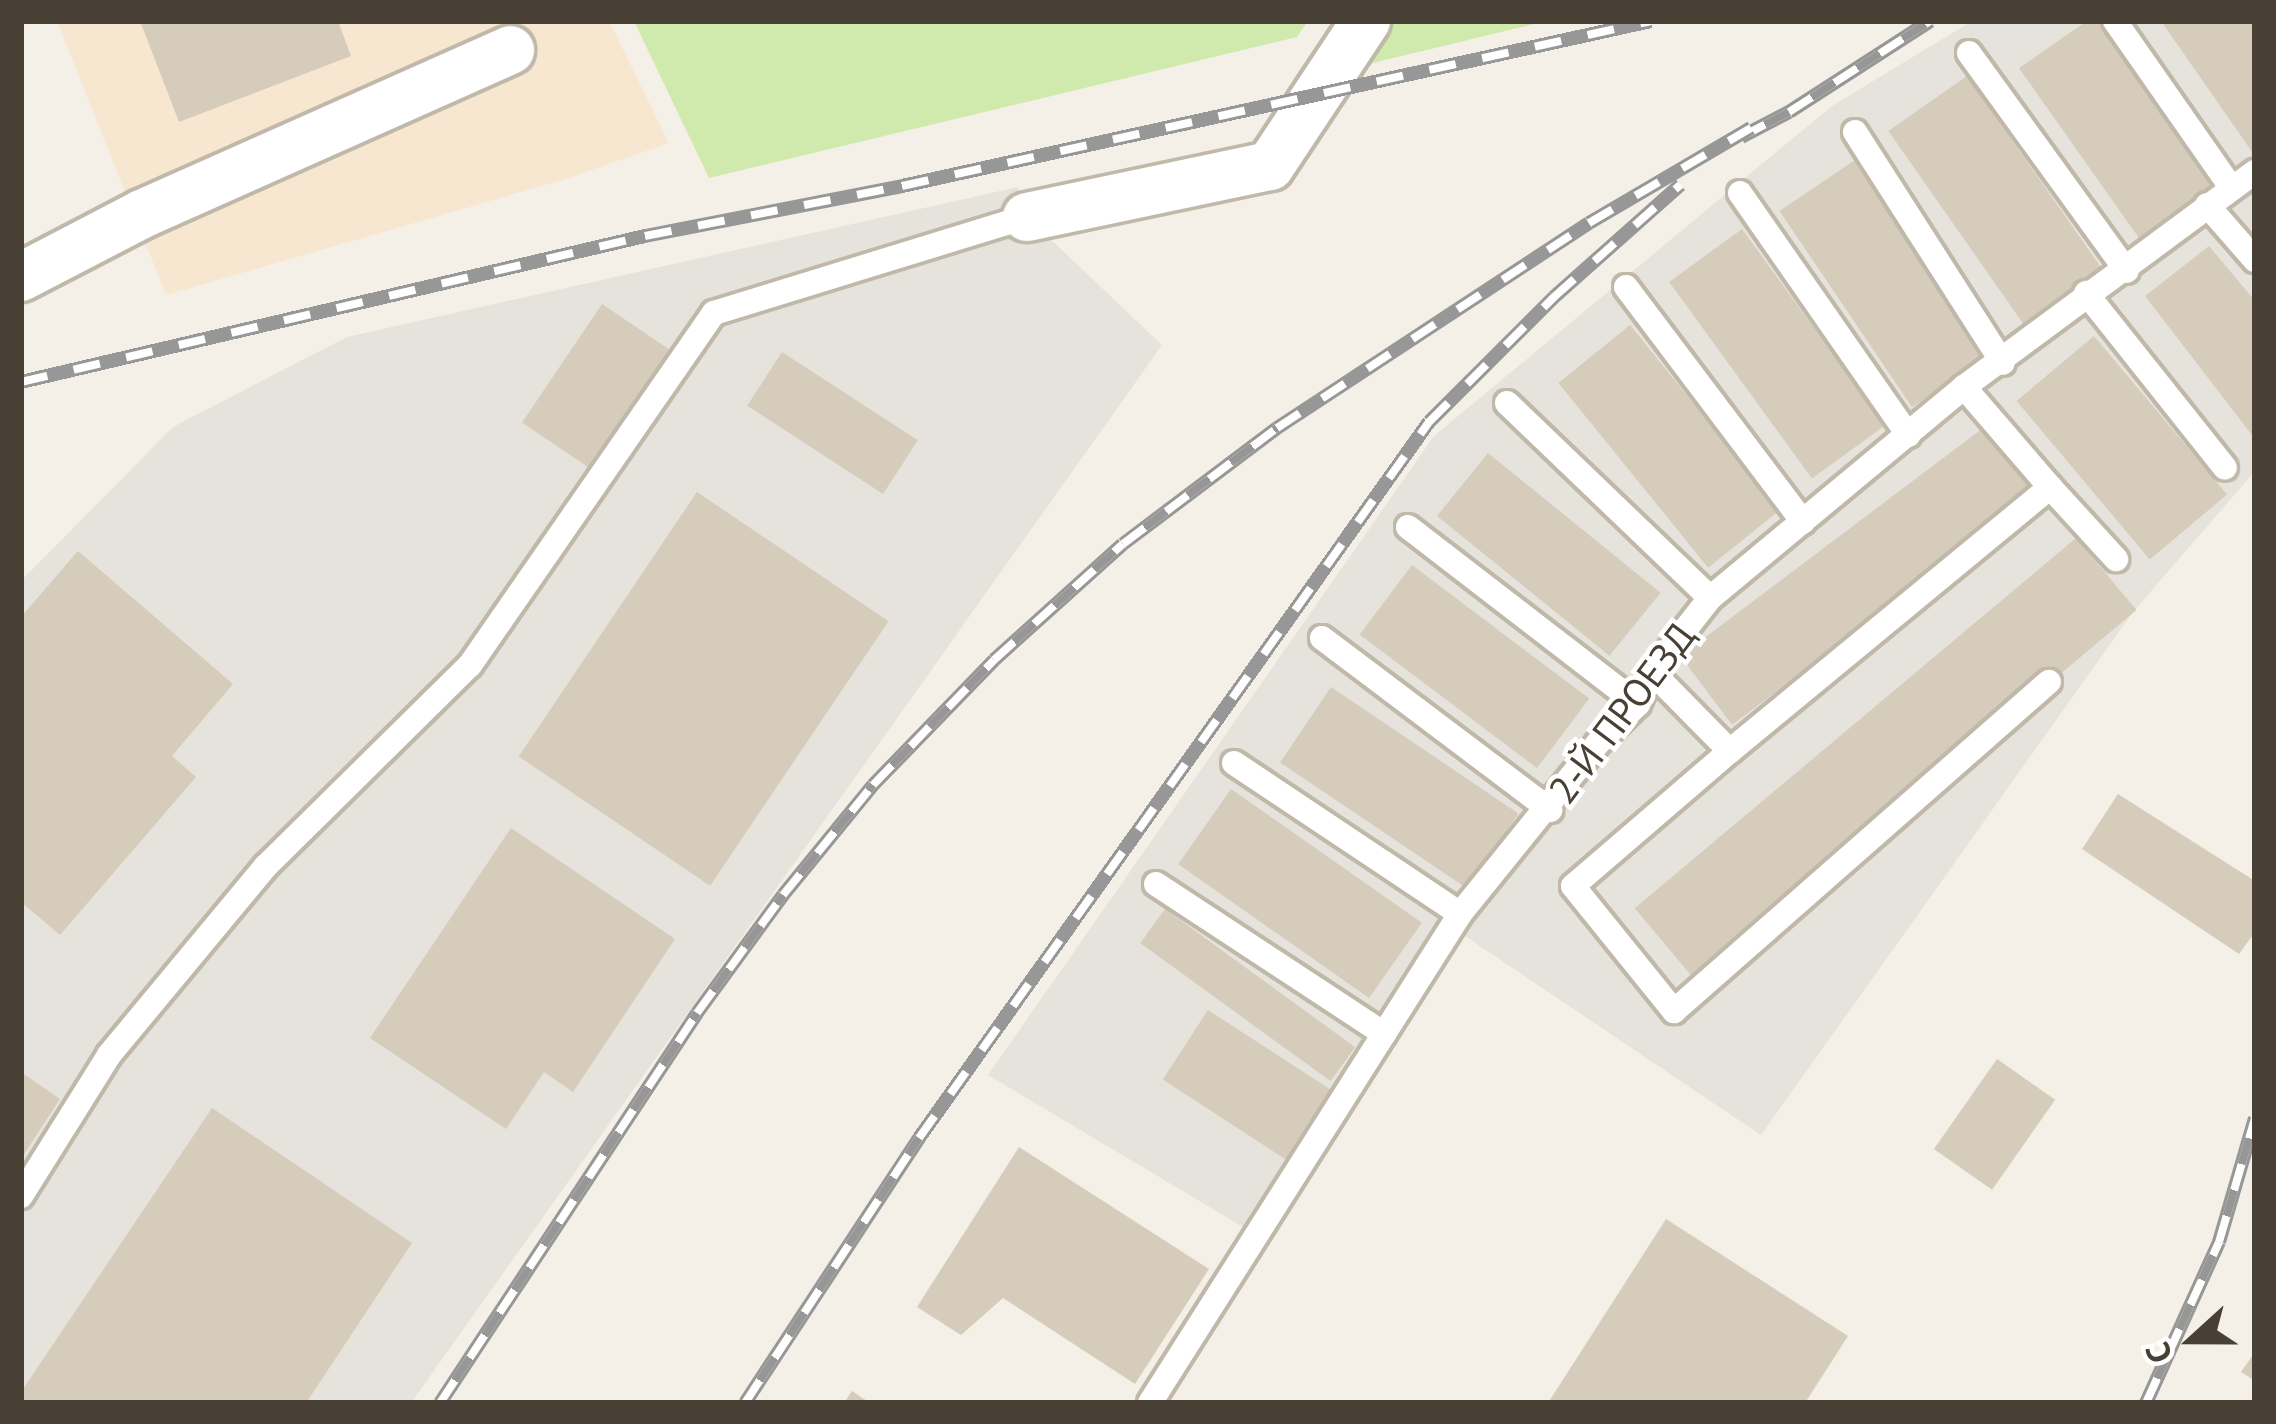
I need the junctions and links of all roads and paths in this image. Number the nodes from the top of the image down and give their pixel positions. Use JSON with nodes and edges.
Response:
{"nodes":[{"id":1,"x":1366,"y":21,"type":"edge"},
{"id":2,"x":2115,"y":21,"type":"edge"},
{"id":3,"x":510,"y":50,"type":"dead end"},
{"id":4,"x":1969,"y":53,"type":"dead end"},
{"id":5,"x":1855,"y":132,"type":"dead end"},
{"id":6,"x":2255,"y":172,"type":"edge"},
{"id":7,"x":2231,"y":187,"type":"junction"},
{"id":8,"x":1740,"y":194,"type":"dead end"},
{"id":9,"x":2206,"y":205,"type":"junction"},
{"id":10,"x":1027,"y":217,"type":"joint"},
{"id":11,"x":2255,"y":260,"type":"edge"},
{"id":12,"x":2127,"y":271,"type":"junction"},
{"id":13,"x":21,"y":277,"type":"edge"},
{"id":14,"x":1626,"y":287,"type":"dead end"},
{"id":15,"x":2086,"y":293,"type":"junction"},
{"id":16,"x":2002,"y":363,"type":"junction"},
{"id":17,"x":1964,"y":387,"type":"junction"},
{"id":18,"x":1507,"y":403,"type":"dead end"},
{"id":19,"x":1908,"y":435,"type":"junction"},
{"id":20,"x":2225,"y":468,"type":"dead end"},
{"id":21,"x":2050,"y":487,"type":"junction"},
{"id":22,"x":1804,"y":522,"type":"junction"},
{"id":23,"x":1408,"y":527,"type":"dead end"},
{"id":24,"x":2116,"y":559,"type":"dead end"},
{"id":25,"x":1710,"y":598,"type":"junction"},
{"id":26,"x":1322,"y":638,"type":"dead end"},
{"id":27,"x":1652,"y":672,"type":"junction"},
{"id":28,"x":2049,"y":682,"type":"dead end"},
{"id":29,"x":1638,"y":704,"type":"junction"},
{"id":30,"x":1730,"y":751,"type":"junction"},
{"id":31,"x":1234,"y":763,"type":"dead end"},
{"id":32,"x":1550,"y":810,"type":"junction"},
{"id":33,"x":1156,"y":884,"type":"dead end"},
{"id":34,"x":1460,"y":914,"type":"junction"},
{"id":35,"x":1384,"y":1034,"type":"junction"},
{"id":36,"x":21,"y":1196,"type":"edge"},
{"id":37,"x":1150,"y":1403,"type":"edge"}],
"edges":[{"from":1,"to":10,"type":"street"},
{"from":2,"to":7,"type":"lane"},
{"from":3,"to":13,"type":"street"},
{"from":4,"to":12,"type":"lane"},
{"from":5,"to":16,"type":"lane"},
{"from":6,"to":7,"type":"lane","name":"2-Й ПРОЕЗД"},
{"from":7,"to":9,"type":"lane","name":"2-Й ПРОЕЗД"},
{"from":8,"to":19,"type":"lane"},
{"from":9,"to":11,"type":"lane"},
{"from":9,"to":12,"type":"lane","name":"2-Й ПРОЕЗД"},
{"from":10,"to":36,"type":"lane"},
{"from":12,"to":15,"type":"lane","name":"2-Й ПРОЕЗД"},
{"from":14,"to":22,"type":"lane"},
{"from":15,"to":16,"type":"lane","name":"2-Й ПРОЕЗД"},
{"from":15,"to":20,"type":"lane"},
{"from":16,"to":17,"type":"lane","name":"2-Й ПРОЕЗД"},
{"from":17,"to":19,"type":"lane","name":"2-Й ПРОЕЗД"},
{"from":17,"to":21,"type":"lane"},
{"from":18,"to":25,"type":"lane"},
{"from":19,"to":22,"type":"lane","name":"2-Й ПРОЕЗД"},
{"from":21,"to":24,"type":"lane"},
{"from":21,"to":30,"type":"lane"},
{"from":22,"to":25,"type":"lane","name":"2-Й ПРОЕЗД"},
{"from":23,"to":29,"type":"lane"},
{"from":25,"to":27,"type":"lane","name":"2-Й ПРОЕЗД"},
{"from":26,"to":32,"type":"lane"},
{"from":27,"to":29,"type":"lane","name":"2-Й ПРОЕЗД"},
{"from":27,"to":30,"type":"lane"},
{"from":28,"to":30,"type":"lane"},
{"from":29,"to":32,"type":"lane","name":"2-Й ПРОЕЗД"},
{"from":31,"to":34,"type":"lane"},
{"from":32,"to":34,"type":"lane","name":"2-Й ПРОЕЗД"},
{"from":33,"to":35,"type":"lane"},
{"from":34,"to":35,"type":"lane","name":"2-Й ПРОЕЗД"},
{"from":35,"to":37,"type":"lane","name":"2-Й ПРОЕЗД"}]}
